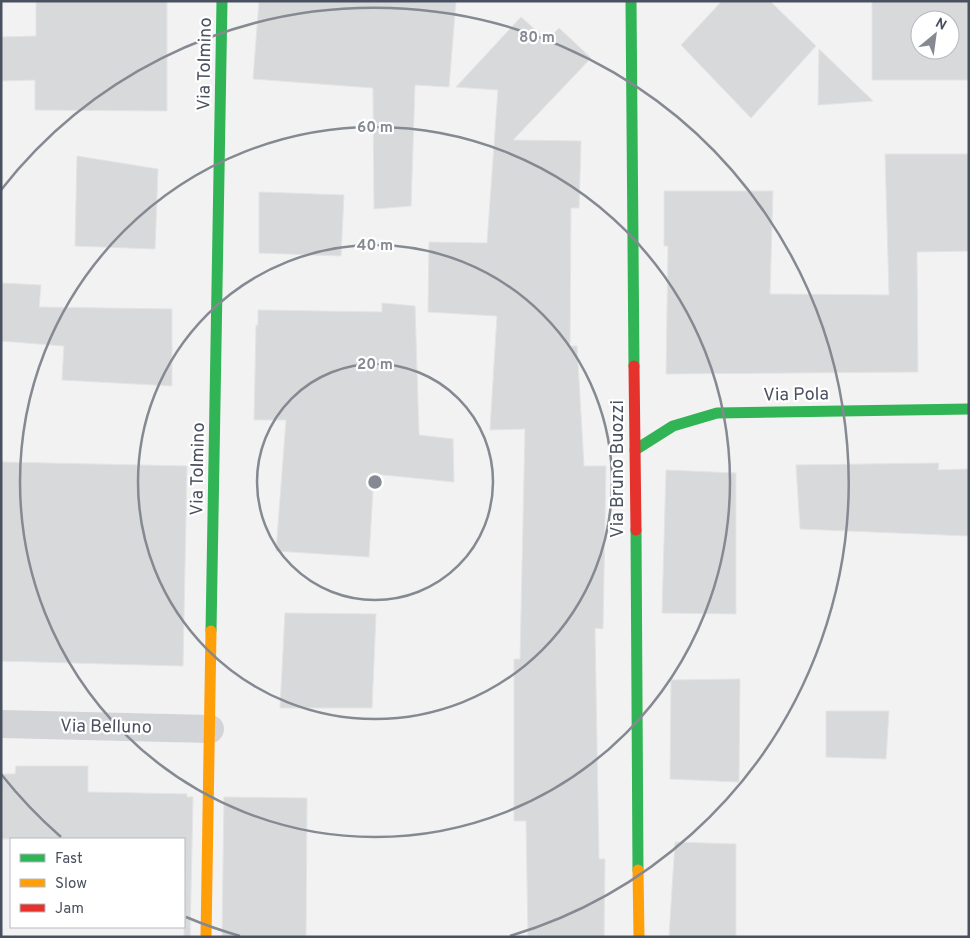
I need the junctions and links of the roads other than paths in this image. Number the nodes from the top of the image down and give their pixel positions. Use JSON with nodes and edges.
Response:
{"nodes":[{"id":1,"x":222,"y":1,"type":"edge"},
{"id":2,"x":631,"y":1,"type":"edge"},
{"id":3,"x":969,"y":409,"type":"edge"},
{"id":4,"x":635,"y":450,"type":"junction"},
{"id":5,"x":1,"y":724,"type":"edge"},
{"id":6,"x":210,"y":729,"type":"junction"},
{"id":7,"x":206,"y":937,"type":"edge"},
{"id":8,"x":638,"y":937,"type":"edge"}],
"edges":[{"from":1,"to":6,"type":"street","name":"Via Tolmino"},
{"from":2,"to":4,"type":"street","name":"Via Bruno Buozzi"},
{"from":3,"to":4,"type":"street","name":"Via Pola"},
{"from":4,"to":8,"type":"street","name":"Via Bruno Buozzi"},
{"from":5,"to":6,"type":"street","name":"Via Belluno"},
{"from":6,"to":7,"type":"street","name":"Via Tolmino"}]}
